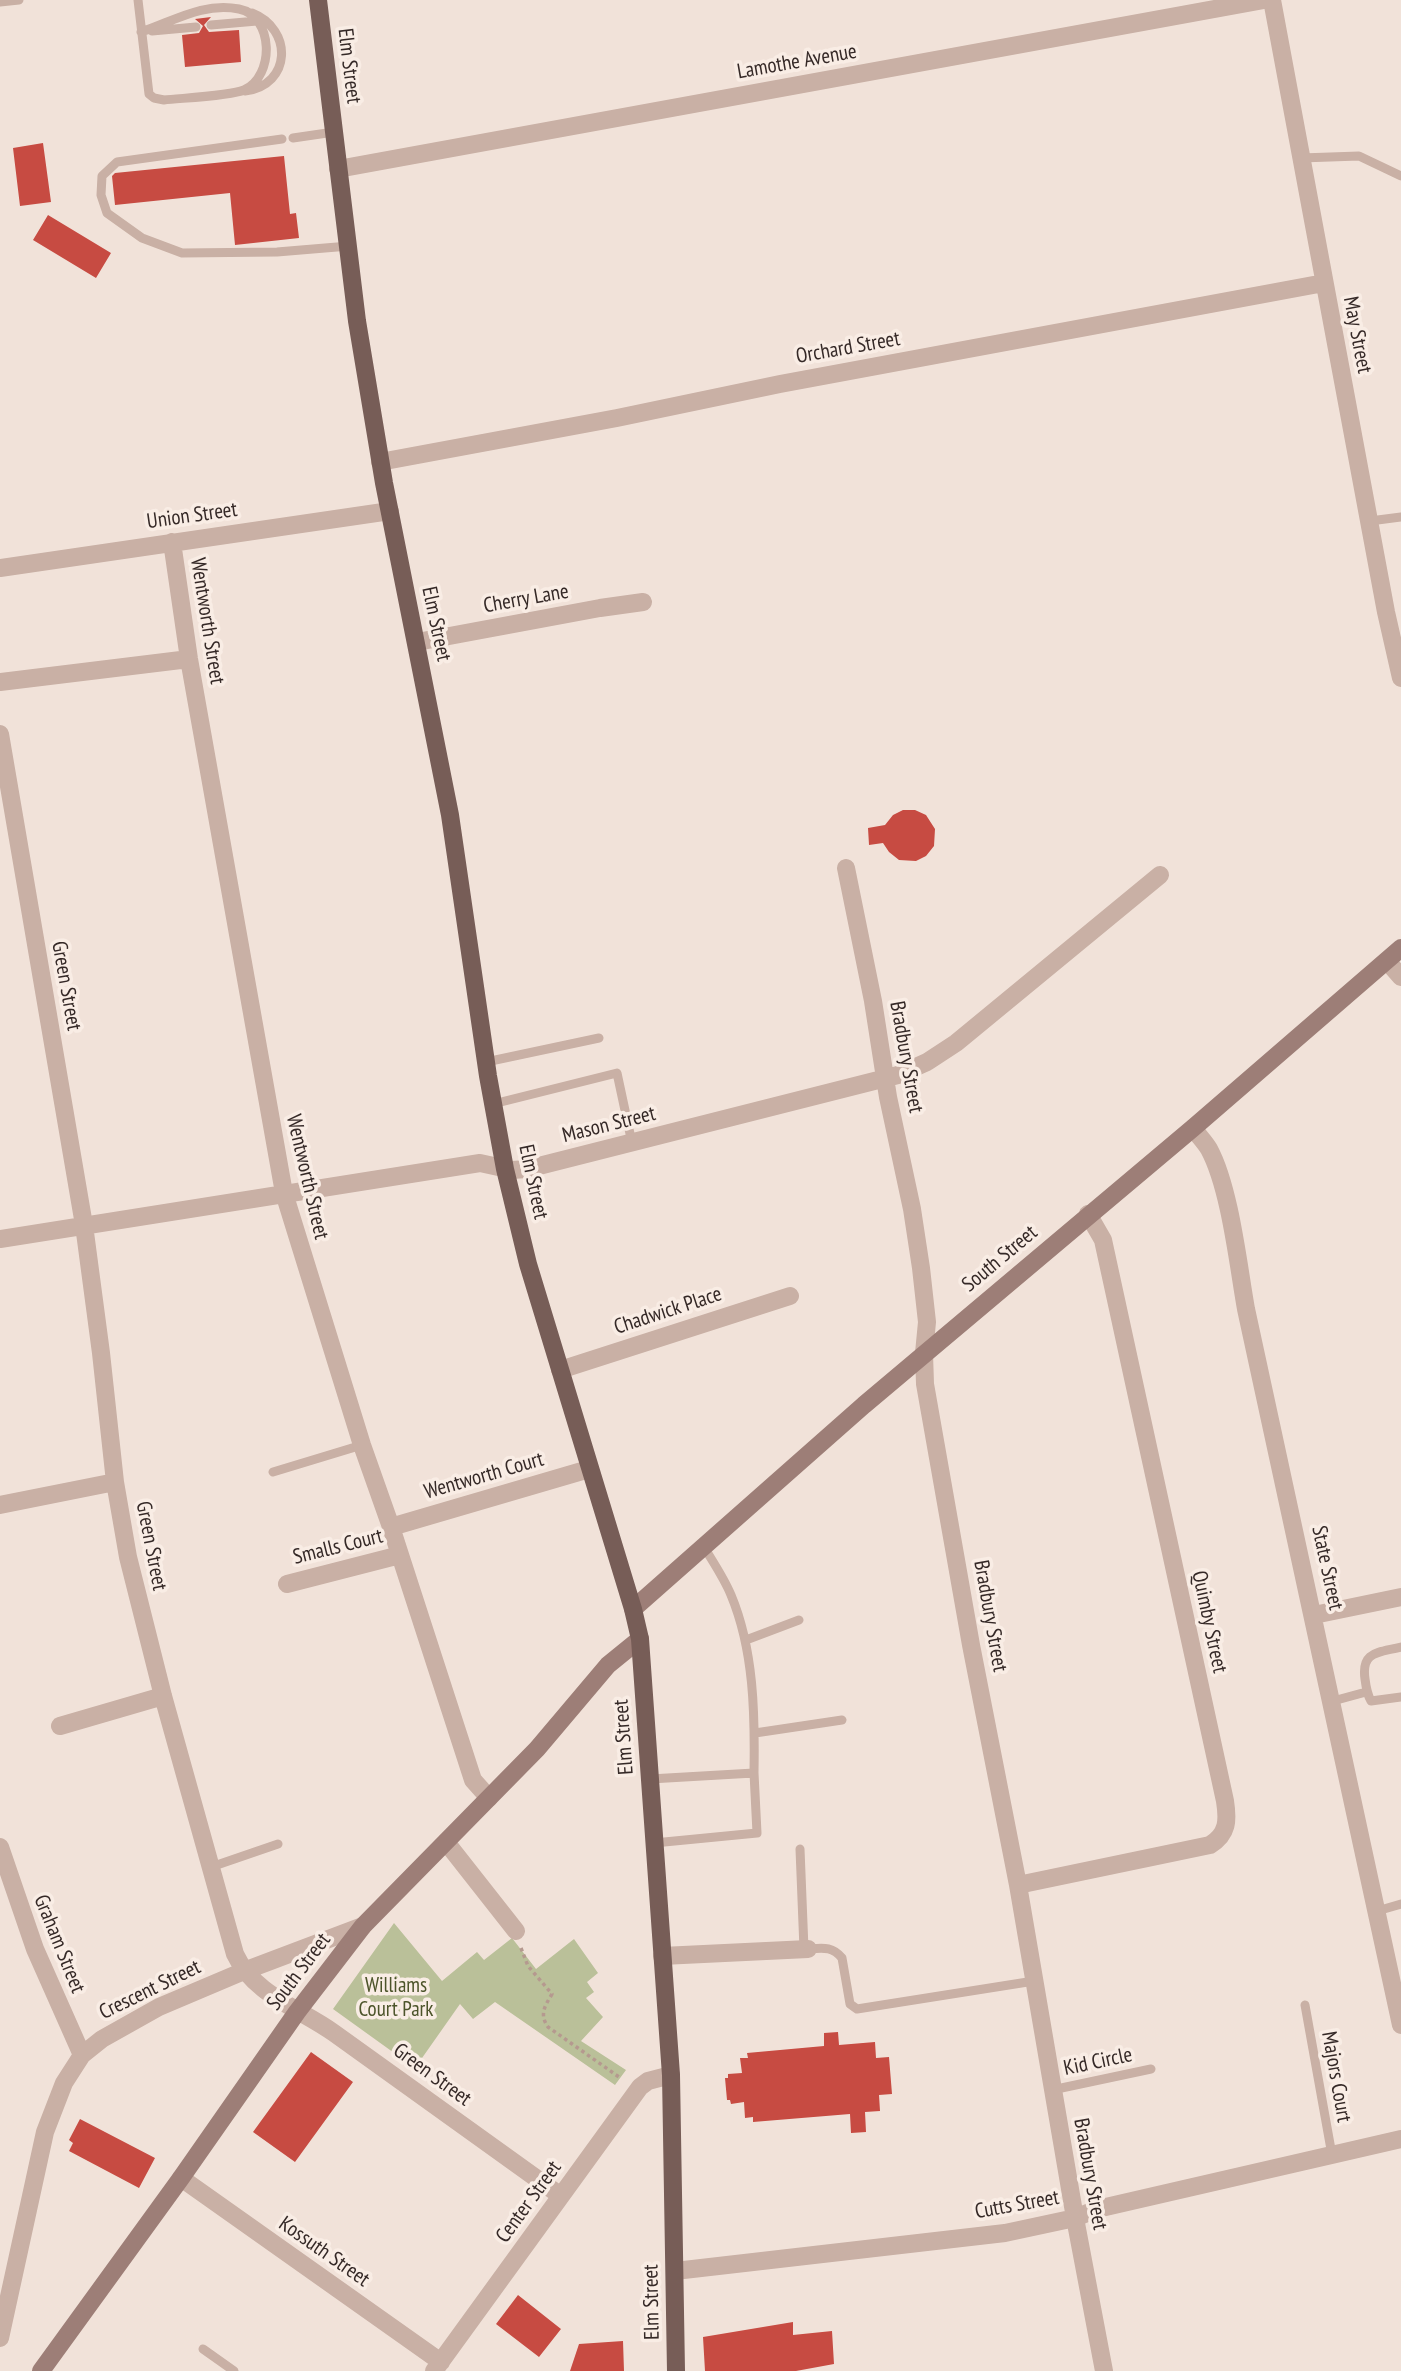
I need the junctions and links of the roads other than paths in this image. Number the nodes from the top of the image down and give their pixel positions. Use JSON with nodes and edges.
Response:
{"nodes":[{"id":1,"x":19,"y":0,"type":"edge"},
{"id":2,"x":138,"y":0,"type":"edge"},
{"id":3,"x":317,"y":0,"type":"edge"},
{"id":4,"x":1264,"y":0,"type":"edge"},
{"id":5,"x":1272,"y":0,"type":"edge"},
{"id":6,"x":0,"y":2,"type":"edge"},
{"id":7,"x":254,"y":17,"type":"junction"},
{"id":8,"x":211,"y":23,"type":"dead end"},
{"id":9,"x":158,"y":26,"type":"junction"},
{"id":10,"x":141,"y":32,"type":"junction"},
{"id":11,"x":237,"y":92,"type":"junction"},
{"id":12,"x":334,"y":132,"type":"junction"},
{"id":13,"x":293,"y":138,"type":"dead end"},
{"id":14,"x":282,"y":139,"type":"dead end"},
{"id":15,"x":1301,"y":158,"type":"junction"},
{"id":16,"x":338,"y":169,"type":"junction"},
{"id":17,"x":1401,"y":176,"type":"edge"},
{"id":18,"x":349,"y":246,"type":"junction"},
{"id":19,"x":1324,"y":283,"type":"junction"},
{"id":20,"x":380,"y":462,"type":"junction"},
{"id":21,"x":390,"y":511,"type":"junction"},
{"id":22,"x":1401,"y":517,"type":"edge"},
{"id":23,"x":1370,"y":521,"type":"junction"},
{"id":24,"x":172,"y":542,"type":"junction"},
{"id":25,"x":0,"y":568,"type":"edge"},
{"id":26,"x":643,"y":602,"type":"dead end"},
{"id":27,"x":417,"y":642,"type":"junction"},
{"id":28,"x":189,"y":659,"type":"junction"},
{"id":29,"x":1401,"y":678,"type":"edge"},
{"id":30,"x":0,"y":682,"type":"edge"},
{"id":31,"x":0,"y":734,"type":"edge"},
{"id":32,"x":846,"y":868,"type":"dead end"},
{"id":33,"x":1160,"y":874,"type":"dead end"},
{"id":34,"x":1401,"y":948,"type":"edge"},
{"id":35,"x":1387,"y":961,"type":"junction"},
{"id":36,"x":1401,"y":977,"type":"edge"},
{"id":37,"x":599,"y":1038,"type":"dead end"},
{"id":38,"x":486,"y":1062,"type":"junction"},
{"id":39,"x":885,"y":1079,"type":"junction"},
{"id":40,"x":493,"y":1104,"type":"junction"},
{"id":41,"x":1193,"y":1128,"type":"junction"},
{"id":42,"x":632,"y":1143,"type":"junction"},
{"id":43,"x":505,"y":1169,"type":"junction"},
{"id":44,"x":284,"y":1193,"type":"junction"},
{"id":45,"x":1088,"y":1214,"type":"junction"},
{"id":46,"x":84,"y":1225,"type":"junction"},
{"id":47,"x":0,"y":1239,"type":"edge"},
{"id":48,"x":790,"y":1296,"type":"dead end"},
{"id":49,"x":924,"y":1353,"type":"junction"},
{"id":50,"x":560,"y":1370,"type":"junction"},
{"id":51,"x":362,"y":1445,"type":"junction"},
{"id":52,"x":589,"y":1469,"type":"junction"},
{"id":53,"x":273,"y":1472,"type":"dead end"},
{"id":54,"x":115,"y":1482,"type":"junction"},
{"id":55,"x":0,"y":1505,"type":"edge"},
{"id":56,"x":391,"y":1527,"type":"junction"},
{"id":57,"x":704,"y":1547,"type":"junction"},
{"id":58,"x":400,"y":1555,"type":"junction"},
{"id":59,"x":287,"y":1584,"type":"dead end"},
{"id":60,"x":1401,"y":1597,"type":"edge"},
{"id":61,"x":633,"y":1609,"type":"junction"},
{"id":62,"x":1314,"y":1615,"type":"junction"},
{"id":63,"x":799,"y":1620,"type":"dead end"},
{"id":64,"x":640,"y":1639,"type":"junction"},
{"id":65,"x":746,"y":1640,"type":"junction"},
{"id":66,"x":1401,"y":1647,"type":"edge"},
{"id":67,"x":1366,"y":1692,"type":"junction"},
{"id":68,"x":163,"y":1696,"type":"junction"},
{"id":69,"x":1401,"y":1697,"type":"edge"},
{"id":70,"x":1332,"y":1701,"type":"junction"},
{"id":71,"x":842,"y":1720,"type":"dead end"},
{"id":72,"x":60,"y":1726,"type":"dead end"},
{"id":73,"x":755,"y":1733,"type":"junction"},
{"id":74,"x":754,"y":1773,"type":"junction"},
{"id":75,"x":650,"y":1779,"type":"junction"},
{"id":76,"x":489,"y":1798,"type":"junction"},
{"id":77,"x":446,"y":1842,"type":"junction"},
{"id":78,"x":654,"y":1843,"type":"junction"},
{"id":79,"x":278,"y":1844,"type":"dead end"},
{"id":80,"x":0,"y":1847,"type":"edge"},
{"id":81,"x":800,"y":1849,"type":"dead end"},
{"id":82,"x":211,"y":1867,"type":"junction"},
{"id":83,"x":1018,"y":1885,"type":"junction"},
{"id":84,"x":1401,"y":1904,"type":"edge"},
{"id":85,"x":1377,"y":1911,"type":"junction"},
{"id":86,"x":363,"y":1926,"type":"junction"},
{"id":87,"x":516,"y":1931,"type":"road end"},
{"id":88,"x":806,"y":1949,"type":"junction"},
{"id":89,"x":662,"y":1956,"type":"junction"},
{"id":90,"x":244,"y":1971,"type":"junction"},
{"id":91,"x":1034,"y":1981,"type":"junction"},
{"id":92,"x":1306,"y":2005,"type":"dead end"},
{"id":93,"x":297,"y":2012,"type":"junction"},
{"id":94,"x":1401,"y":2025,"type":"edge"},
{"id":95,"x":82,"y":2055,"type":"junction"},
{"id":96,"x":1151,"y":2069,"type":"dead end"},
{"id":97,"x":671,"y":2075,"type":"junction"},
{"id":98,"x":1052,"y":2090,"type":"junction"},
{"id":99,"x":1401,"y":2139,"type":"edge"},
{"id":100,"x":1332,"y":2155,"type":"junction"},
{"id":101,"x":181,"y":2178,"type":"junction"},
{"id":102,"x":561,"y":2196,"type":"junction"},
{"id":103,"x":1075,"y":2218,"type":"junction"},
{"id":104,"x":674,"y":2271,"type":"junction"},
{"id":105,"x":0,"y":2339,"type":"edge"},
{"id":106,"x":204,"y":2349,"type":"dead end"},
{"id":107,"x":437,"y":2367,"type":"edge"},
{"id":108,"x":41,"y":2371,"type":"edge"},
{"id":109,"x":234,"y":2371,"type":"edge"},
{"id":110,"x":676,"y":2371,"type":"edge"},
{"id":111,"x":1104,"y":2371,"type":"edge"}],
"edges":[{"from":1,"to":6,"type":"lane"},
{"from":2,"to":10,"type":"lane"},
{"from":3,"to":12,"type":"main road","name":"Elm Street"},
{"from":4,"to":16,"type":"street","name":"Lamothe Avenue"},
{"from":5,"to":15,"type":"street","name":"May Street"},
{"from":7,"to":8,"type":"lane"},
{"from":7,"to":9,"type":"lane"},
{"from":7,"to":11,"type":"lane"},
{"from":7,"to":11,"type":"lane"},
{"from":9,"to":10,"type":"lane"},
{"from":9,"to":10,"type":"lane"},
{"from":10,"to":11,"type":"lane"},
{"from":12,"to":13,"type":"lane"},
{"from":12,"to":16,"type":"main road","name":"Elm Street"},
{"from":14,"to":18,"type":"lane"},
{"from":15,"to":17,"type":"lane"},
{"from":15,"to":19,"type":"street","name":"May Street"},
{"from":16,"to":18,"type":"main road","name":"Elm Street"},
{"from":18,"to":20,"type":"main road","name":"Elm Street"},
{"from":19,"to":20,"type":"street","name":"Orchard Street"},
{"from":19,"to":23,"type":"street","name":"May Street"},
{"from":20,"to":21,"type":"main road","name":"Elm Street"},
{"from":21,"to":24,"type":"street","name":"Union Street"},
{"from":21,"to":27,"type":"main road","name":"Elm Street"},
{"from":22,"to":23,"type":"lane"},
{"from":23,"to":29,"type":"street","name":"May Street"},
{"from":24,"to":25,"type":"street","name":"Union Street"},
{"from":24,"to":28,"type":"street","name":"Wentworth Street"},
{"from":26,"to":27,"type":"street","name":"Cherry Lane"},
{"from":27,"to":38,"type":"main road","name":"Elm Street"},
{"from":28,"to":30,"type":"street"},
{"from":28,"to":44,"type":"street","name":"Wentworth Street"},
{"from":31,"to":46,"type":"street","name":"Green Street"},
{"from":32,"to":39,"type":"street","name":"Bradbury Street"},
{"from":33,"to":39,"type":"street","name":"Mason Street"},
{"from":34,"to":35,"type":"street","name":"South Street"},
{"from":35,"to":36,"type":"street"},
{"from":35,"to":41,"type":"street","name":"South Street"},
{"from":37,"to":38,"type":"lane"},
{"from":38,"to":40,"type":"main road","name":"Elm Street"},
{"from":39,"to":42,"type":"street","name":"Mason Street"},
{"from":39,"to":49,"type":"street","name":"Bradbury Street"},
{"from":40,"to":42,"type":"lane"},
{"from":40,"to":43,"type":"main road","name":"Elm Street"},
{"from":41,"to":45,"type":"street","name":"South Street"},
{"from":41,"to":62,"type":"street","name":"State Street"},
{"from":42,"to":43,"type":"street","name":"Mason Street"},
{"from":43,"to":44,"type":"street","name":"Mason Street"},
{"from":43,"to":50,"type":"main road","name":"Elm Street"},
{"from":44,"to":46,"type":"street","name":"Mason Street"},
{"from":44,"to":51,"type":"street","name":"Wentworth Street"},
{"from":45,"to":49,"type":"street","name":"South Street"},
{"from":45,"to":83,"type":"street","name":"Quimby Street"},
{"from":46,"to":47,"type":"street","name":"Mason Street"},
{"from":46,"to":54,"type":"street","name":"Green Street"},
{"from":48,"to":50,"type":"street","name":"Chadwick Place"},
{"from":49,"to":57,"type":"street","name":"South Street"},
{"from":49,"to":83,"type":"street","name":"Bradbury Street"},
{"from":50,"to":52,"type":"main road","name":"Elm Street"},
{"from":51,"to":53,"type":"lane"},
{"from":51,"to":56,"type":"street","name":"Wentworth Street"},
{"from":52,"to":56,"type":"street","name":"Wentworth Court"},
{"from":52,"to":61,"type":"main road","name":"Elm Street"},
{"from":54,"to":55,"type":"street"},
{"from":54,"to":68,"type":"street","name":"Green Street"},
{"from":56,"to":58,"type":"street","name":"Wentworth Street"},
{"from":57,"to":61,"type":"street","name":"South Street"},
{"from":57,"to":65,"type":"lane"},
{"from":58,"to":59,"type":"street","name":"Smalls Court"},
{"from":58,"to":76,"type":"street","name":"Wentworth Street"},
{"from":60,"to":62,"type":"street"},
{"from":61,"to":64,"type":"main road","name":"Elm Street"},
{"from":62,"to":70,"type":"street","name":"State Street"},
{"from":63,"to":65,"type":"lane"},
{"from":64,"to":75,"type":"main road","name":"Elm Street"},
{"from":64,"to":76,"type":"street","name":"South Street"},
{"from":65,"to":73,"type":"lane"},
{"from":66,"to":67,"type":"lane"},
{"from":67,"to":69,"type":"lane"},
{"from":67,"to":70,"type":"lane"},
{"from":68,"to":72,"type":"street"},
{"from":68,"to":82,"type":"street","name":"Green Street"},
{"from":70,"to":85,"type":"street","name":"State Street"},
{"from":71,"to":73,"type":"lane"},
{"from":73,"to":74,"type":"lane"},
{"from":74,"to":75,"type":"lane"},
{"from":74,"to":78,"type":"lane"},
{"from":75,"to":78,"type":"main road","name":"Elm Street"},
{"from":76,"to":77,"type":"street","name":"South Street"},
{"from":77,"to":86,"type":"street","name":"South Street"},
{"from":77,"to":87,"type":"street"},
{"from":78,"to":89,"type":"main road","name":"Elm Street"},
{"from":79,"to":82,"type":"lane"},
{"from":80,"to":95,"type":"street","name":"Graham Street"},
{"from":81,"to":88,"type":"lane"},
{"from":82,"to":90,"type":"street","name":"Green Street"},
{"from":83,"to":91,"type":"street","name":"Bradbury Street"},
{"from":84,"to":85,"type":"lane"},
{"from":85,"to":94,"type":"street","name":"State Street"},
{"from":86,"to":90,"type":"street","name":"Crescent Street"},
{"from":86,"to":93,"type":"street","name":"South Street"},
{"from":88,"to":89,"type":"street"},
{"from":88,"to":91,"type":"lane"},
{"from":89,"to":97,"type":"main road","name":"Elm Street"},
{"from":90,"to":93,"type":"street","name":"Green Street"},
{"from":90,"to":95,"type":"street","name":"Crescent Street"},
{"from":91,"to":98,"type":"street","name":"Bradbury Street"},
{"from":92,"to":100,"type":"lane","name":"Majors Court"},
{"from":93,"to":101,"type":"street","name":"South Street"},
{"from":93,"to":102,"type":"street","name":"Green Street"},
{"from":95,"to":105,"type":"street","name":"Crescent Street"},
{"from":96,"to":98,"type":"lane","name":"Kid Circle"},
{"from":97,"to":102,"type":"street","name":"Center Street"},
{"from":97,"to":104,"type":"main road","name":"Elm Street"},
{"from":98,"to":103,"type":"street","name":"Bradbury Street"},
{"from":99,"to":100,"type":"street","name":"Cutts Street"},
{"from":100,"to":103,"type":"street","name":"Cutts Street"},
{"from":101,"to":107,"type":"street","name":"Kossuth Street"},
{"from":101,"to":108,"type":"street","name":"South Street"},
{"from":102,"to":107,"type":"street","name":"Center Street"},
{"from":103,"to":104,"type":"street","name":"Cutts Street"},
{"from":103,"to":111,"type":"street","name":"Bradbury Street"},
{"from":104,"to":110,"type":"main road","name":"Elm Street"},
{"from":106,"to":109,"type":"lane"}]}
